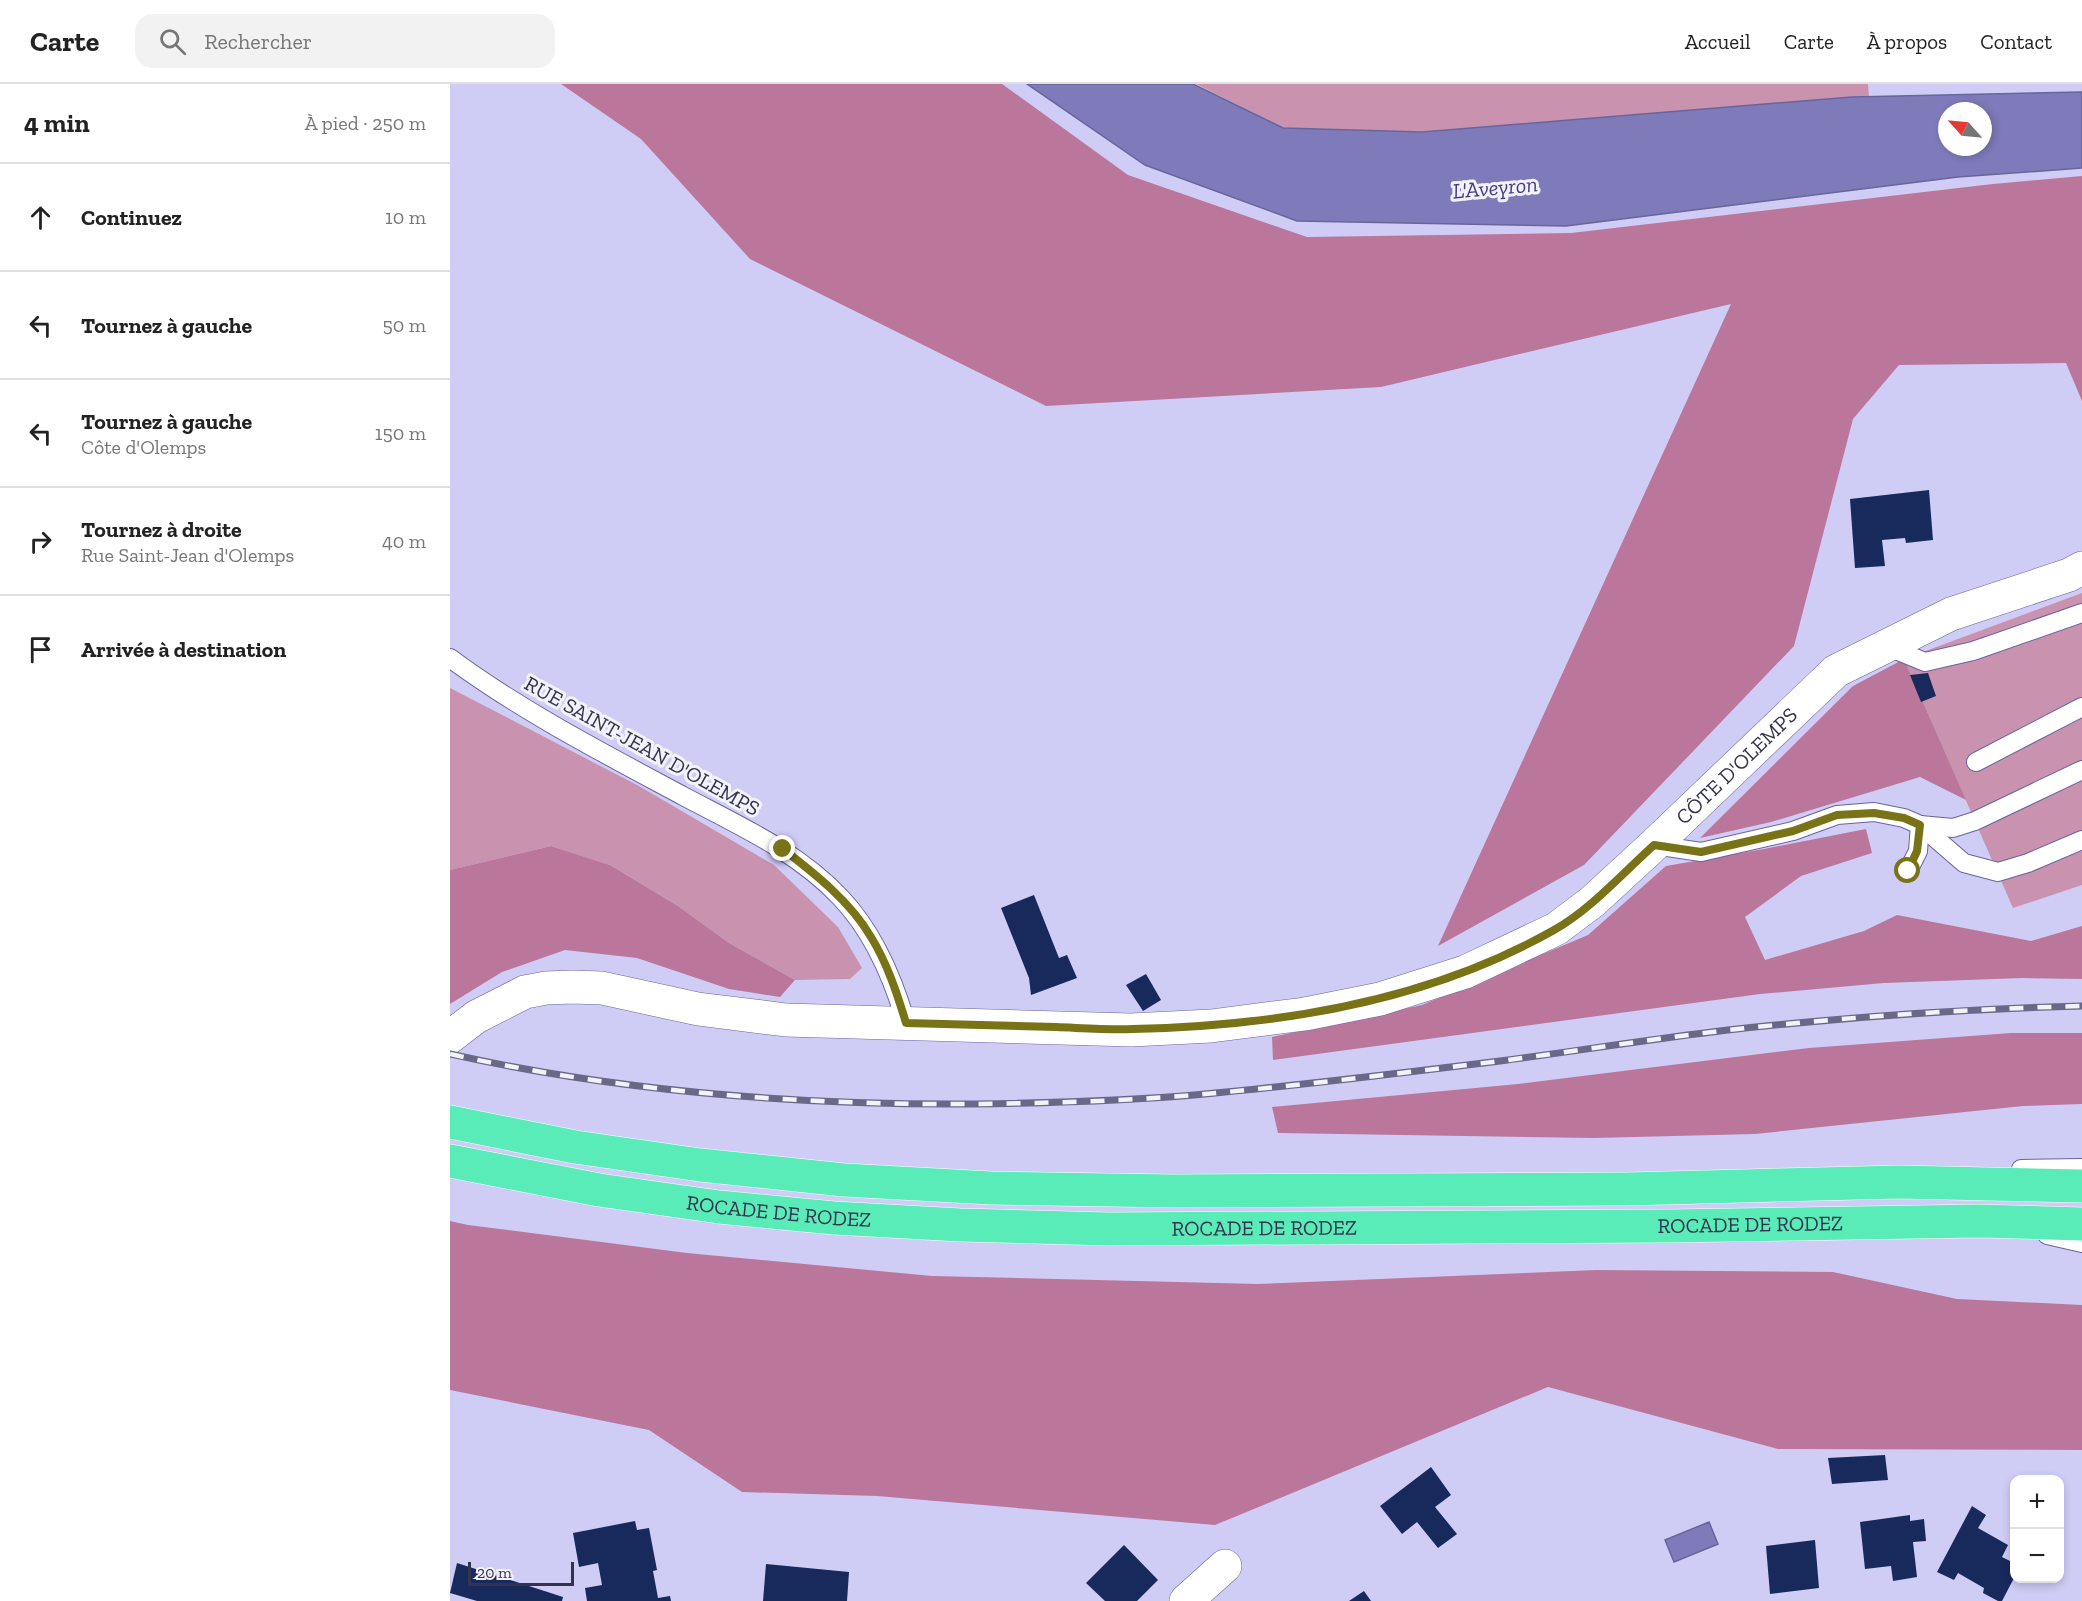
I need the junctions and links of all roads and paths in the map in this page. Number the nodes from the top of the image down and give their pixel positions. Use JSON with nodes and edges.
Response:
{"nodes":[{"id":1,"x":2082,"y":568,"type":"edge"},
{"id":2,"x":2082,"y":613,"type":"edge"},
{"id":3,"x":1886,"y":646,"type":"junction"},
{"id":4,"x":450,"y":658,"type":"edge"},
{"id":5,"x":2082,"y":707,"type":"edge"},
{"id":6,"x":1976,"y":762,"type":"dead end"},
{"id":7,"x":2082,"y":770,"type":"edge"},
{"id":8,"x":1920,"y":825,"type":"junction"},
{"id":9,"x":1654,"y":845,"type":"junction"},
{"id":10,"x":2078,"y":845,"type":"edge"},
{"id":11,"x":1908,"y":871,"type":"dead end"},
{"id":12,"x":906,"y":1023,"type":"junction"},
{"id":13,"x":450,"y":1037,"type":"edge"},
{"id":14,"x":450,"y":1122,"type":"edge"},
{"id":15,"x":450,"y":1161,"type":"edge"},
{"id":16,"x":2082,"y":1168,"type":"edge"},
{"id":17,"x":1899,"y":1182,"type":"junction"},
{"id":18,"x":2082,"y":1186,"type":"edge"},
{"id":19,"x":1980,"y":1221,"type":"junction"},
{"id":20,"x":2082,"y":1224,"type":"edge"},
{"id":21,"x":2082,"y":1243,"type":"edge"},
{"id":22,"x":1225,"y":1566,"type":"dead end"},
{"id":23,"x":1186,"y":1601,"type":"edge"}],
"edges":[{"from":1,"to":3,"type":"street","name":"CÔTE D'OLEMPS"},
{"from":2,"to":3,"type":"lane"},
{"from":3,"to":9,"type":"street","name":"CÔTE D'OLEMPS"},
{"from":4,"to":12,"type":"lane","name":"RUE SAINT-JEAN D'OLEMPS"},
{"from":5,"to":6,"type":"lane"},
{"from":7,"to":8,"type":"lane"},
{"from":8,"to":9,"type":"lane"},
{"from":8,"to":10,"type":"lane"},
{"from":8,"to":11,"type":"lane"},
{"from":9,"to":12,"type":"street","name":"CÔTE D'OLEMPS"},
{"from":12,"to":13,"type":"street","name":"CÔTE D'OLEMPS"},
{"from":14,"to":17,"type":"highway","name":"ROCADE DE RODEZ"},
{"from":15,"to":19,"type":"highway","name":"ROCADE DE RODEZ"},
{"from":16,"to":17,"type":"lane"},
{"from":17,"to":18,"type":"highway","name":"ROCADE DE RODEZ"},
{"from":19,"to":20,"type":"highway","name":"ROCADE DE RODEZ"},
{"from":19,"to":21,"type":"lane"},
{"from":22,"to":23,"type":"street"}]}
